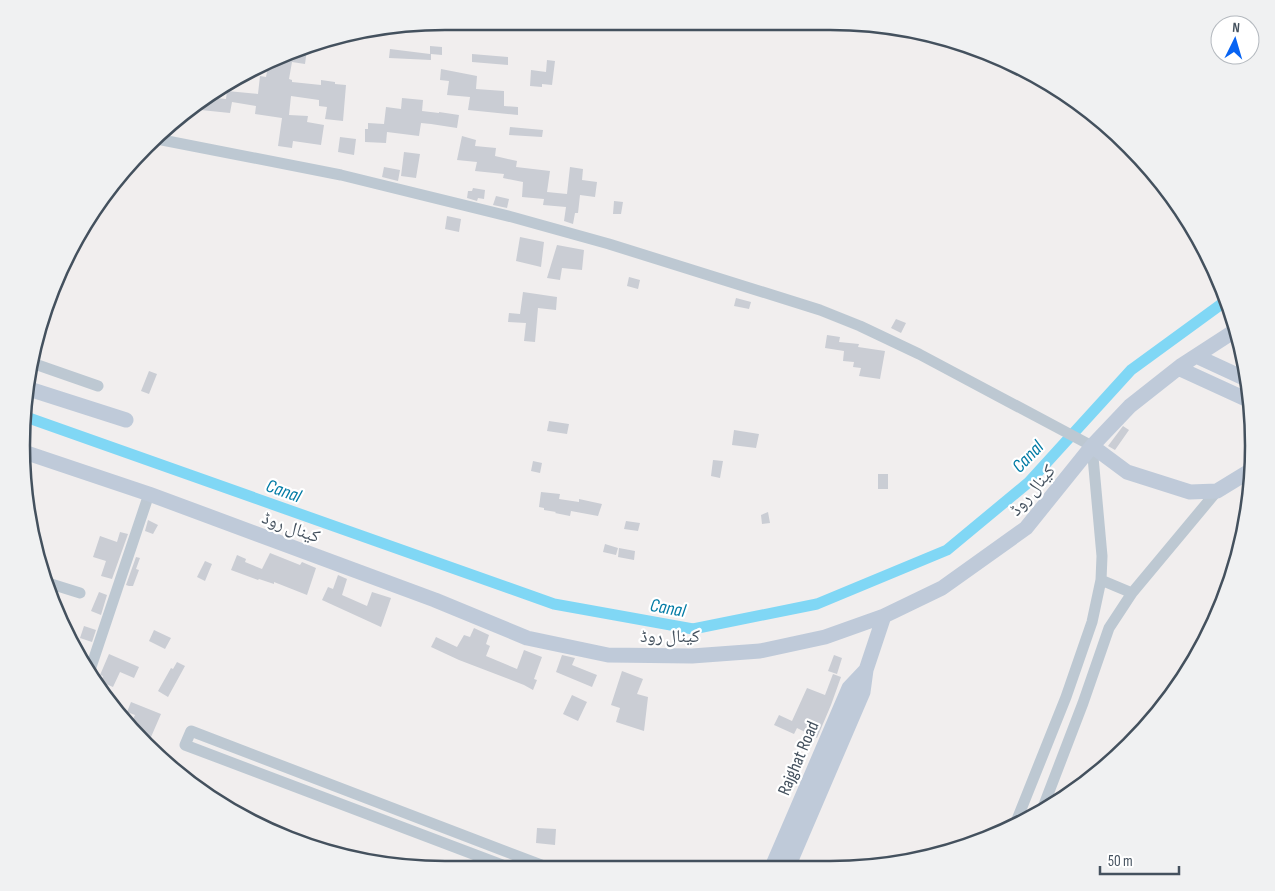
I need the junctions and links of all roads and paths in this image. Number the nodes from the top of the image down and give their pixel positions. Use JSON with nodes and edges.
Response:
{"nodes":[{"id":1,"x":164,"y":140,"type":"edge"},
{"id":2,"x":1230,"y":334,"type":"edge"},
{"id":3,"x":1196,"y":356,"type":"junction"},
{"id":4,"x":38,"y":365,"type":"edge"},
{"id":5,"x":1178,"y":368,"type":"junction"},
{"id":6,"x":1239,"y":376,"type":"edge"},
{"id":7,"x":98,"y":386,"type":"dead end"},
{"id":8,"x":34,"y":391,"type":"edge"},
{"id":9,"x":1242,"y":397,"type":"edge"},
{"id":10,"x":126,"y":420,"type":"dead end"},
{"id":11,"x":1087,"y":442,"type":"junction"},
{"id":12,"x":30,"y":454,"type":"edge"},
{"id":13,"x":1244,"y":474,"type":"edge"},
{"id":14,"x":1216,"y":491,"type":"junction"},
{"id":15,"x":149,"y":494,"type":"junction"},
{"id":16,"x":1101,"y":580,"type":"junction"},
{"id":17,"x":54,"y":585,"type":"edge"},
{"id":18,"x":80,"y":593,"type":"dead end"},
{"id":19,"x":1132,"y":593,"type":"junction"},
{"id":20,"x":884,"y":616,"type":"junction"},
{"id":21,"x":1092,"y":622,"type":"junction"},
{"id":22,"x":1109,"y":628,"type":"junction"},
{"id":23,"x":92,"y":663,"type":"edge"},
{"id":24,"x":866,"y":670,"type":"junction"},
{"id":25,"x":1066,"y":697,"type":"junction"},
{"id":26,"x":1083,"y":703,"type":"junction"},
{"id":27,"x":349,"y":792,"type":"junction"},
{"id":28,"x":369,"y":799,"type":"junction"},
{"id":29,"x":1046,"y":800,"type":"edge"},
{"id":30,"x":343,"y":805,"type":"junction"},
{"id":31,"x":363,"y":812,"type":"junction"},
{"id":32,"x":1019,"y":815,"type":"edge"},
{"id":33,"x":492,"y":861,"type":"edge"},
{"id":34,"x":531,"y":861,"type":"edge"},
{"id":35,"x":775,"y":861,"type":"edge"},
{"id":36,"x":791,"y":861,"type":"edge"}],
"edges":[{"from":1,"to":11,"type":"street"},
{"from":2,"to":3,"type":"street","name":"کینال روڈ"},
{"from":3,"to":5,"type":"street","name":"کینال روڈ"},
{"from":3,"to":6,"type":"street"},
{"from":4,"to":7,"type":"street"},
{"from":5,"to":9,"type":"street"},
{"from":5,"to":11,"type":"street","name":"کینال روڈ"},
{"from":8,"to":10,"type":"street"},
{"from":11,"to":14,"type":"street"},
{"from":11,"to":16,"type":"street"},
{"from":11,"to":20,"type":"street","name":"کینال روڈ"},
{"from":12,"to":15,"type":"street","name":"کینال روڈ"},
{"from":13,"to":14,"type":"street"},
{"from":14,"to":19,"type":"street"},
{"from":15,"to":20,"type":"street","name":"کینال روڈ"},
{"from":15,"to":23,"type":"street"},
{"from":16,"to":19,"type":"street"},
{"from":16,"to":21,"type":"street"},
{"from":17,"to":18,"type":"street"},
{"from":19,"to":22,"type":"street"},
{"from":20,"to":24,"type":"street","name":"Rajghat Road"},
{"from":21,"to":22,"type":"street"},
{"from":21,"to":25,"type":"street"},
{"from":22,"to":26,"type":"street"},
{"from":24,"to":35,"type":"street","name":"Rajghat Road"},
{"from":24,"to":36,"type":"street","name":"Rajghat Road"},
{"from":25,"to":26,"type":"street"},
{"from":25,"to":32,"type":"street"},
{"from":26,"to":29,"type":"street"},
{"from":27,"to":28,"type":"street"},
{"from":27,"to":30,"type":"street"},
{"from":27,"to":30,"type":"street"},
{"from":28,"to":31,"type":"street"},
{"from":28,"to":34,"type":"street"},
{"from":30,"to":31,"type":"street"},
{"from":31,"to":33,"type":"street"}]}
